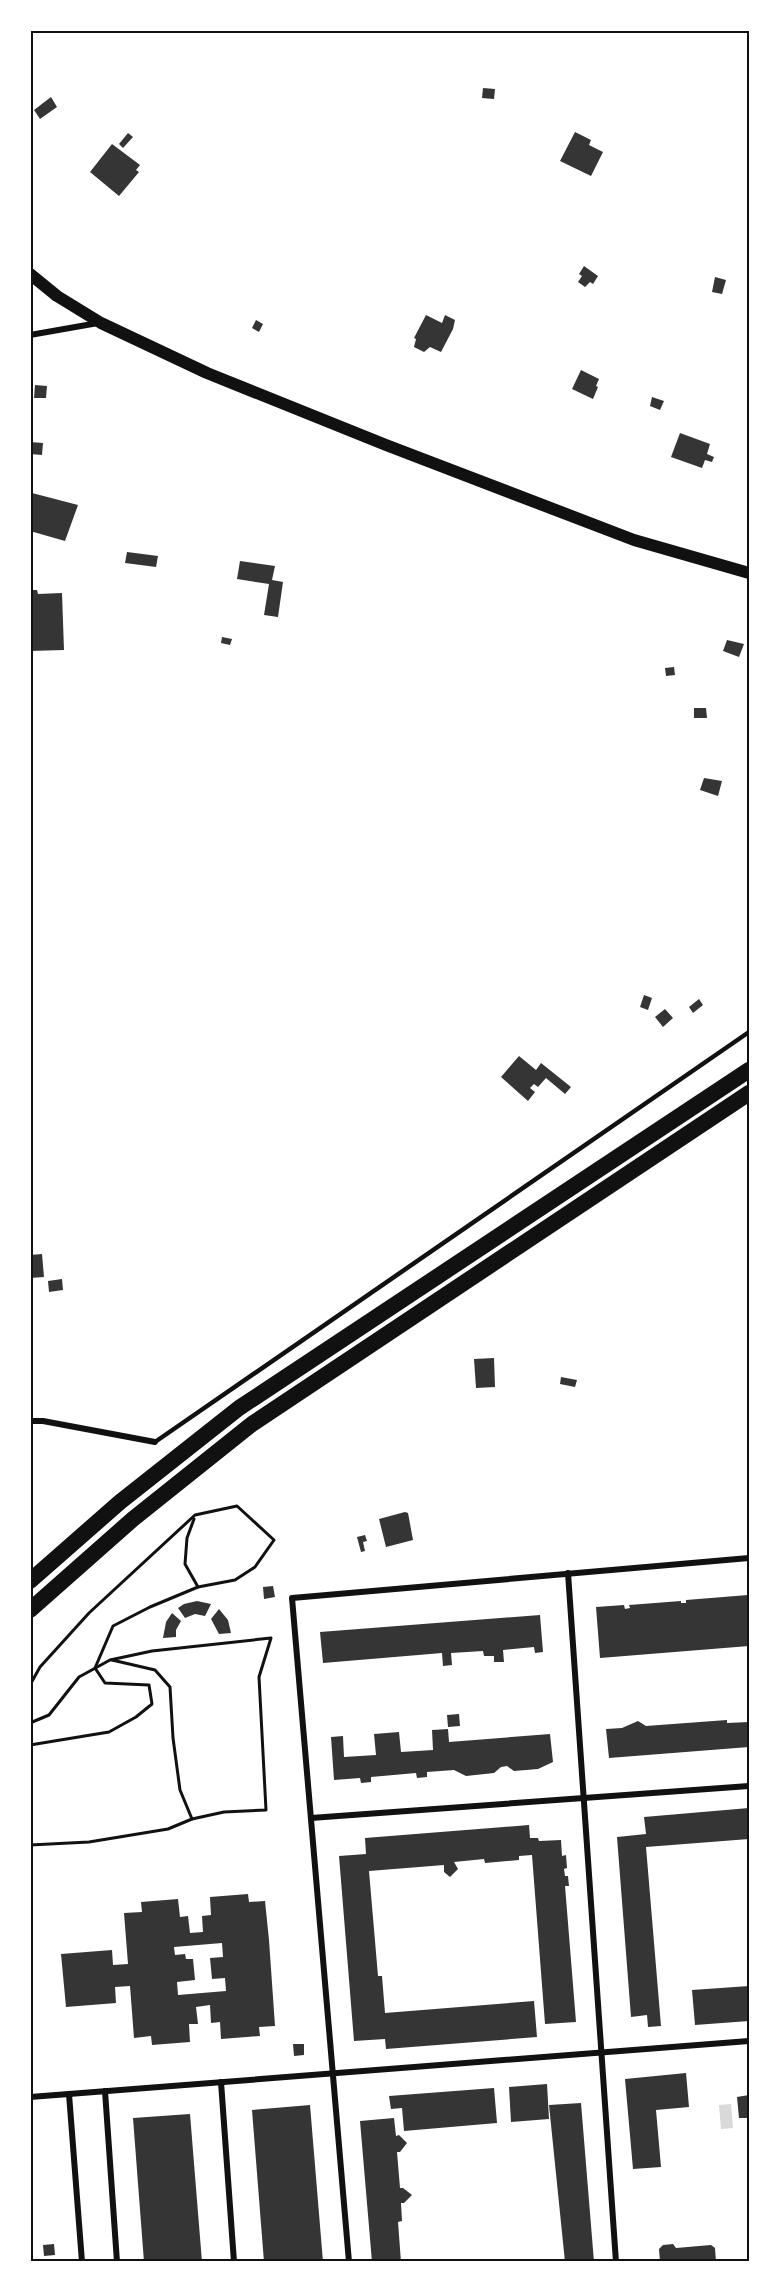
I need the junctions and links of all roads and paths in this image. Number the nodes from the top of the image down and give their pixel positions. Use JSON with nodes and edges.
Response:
{"nodes":[{"id":1,"x":30,"y":274,"type":"edge"},
{"id":2,"x":101,"y":322,"type":"junction"},
{"id":3,"x":30,"y":335,"type":"edge"},
{"id":4,"x":749,"y":573,"type":"edge"},
{"id":5,"x":749,"y":1032,"type":"edge"},
{"id":6,"x":749,"y":1070,"type":"edge"},
{"id":7,"x":749,"y":1093,"type":"edge"},
{"id":8,"x":30,"y":1421,"type":"edge"},
{"id":9,"x":155,"y":1442,"type":"joint"},
{"id":10,"x":195,"y":1515,"type":"junction"},
{"id":11,"x":749,"y":1558,"type":"edge"},
{"id":12,"x":568,"y":1573,"type":"junction"},
{"id":13,"x":30,"y":1581,"type":"edge"},
{"id":14,"x":198,"y":1587,"type":"junction"},
{"id":15,"x":30,"y":1610,"type":"edge"},
{"id":16,"x":110,"y":1660,"type":"junction"},
{"id":17,"x":95,"y":1668,"type":"junction"},
{"id":18,"x":30,"y":1684,"type":"edge"},
{"id":19,"x":30,"y":1723,"type":"edge"},
{"id":20,"x":30,"y":1745,"type":"edge"},
{"id":21,"x":749,"y":1786,"type":"edge"},
{"id":22,"x":584,"y":1798,"type":"junction"},
{"id":23,"x":311,"y":1818,"type":"junction"},
{"id":24,"x":192,"y":1819,"type":"junction"},
{"id":25,"x":30,"y":1845,"type":"edge"},
{"id":26,"x":749,"y":2041,"type":"edge"},
{"id":27,"x":602,"y":2053,"type":"junction"},
{"id":28,"x":333,"y":2074,"type":"junction"},
{"id":29,"x":221,"y":2082,"type":"junction"},
{"id":30,"x":105,"y":2091,"type":"junction"},
{"id":31,"x":69,"y":2094,"type":"junction"},
{"id":32,"x":30,"y":2097,"type":"edge"},
{"id":33,"x":82,"y":2262,"type":"edge"},
{"id":34,"x":117,"y":2262,"type":"edge"},
{"id":35,"x":234,"y":2262,"type":"edge"},
{"id":36,"x":348,"y":2262,"type":"edge"},
{"id":37,"x":616,"y":2262,"type":"edge"}],
"edges":[{"from":1,"to":2,"type":"main road"},
{"from":2,"to":3,"type":"street"},
{"from":2,"to":4,"type":"main road"},
{"from":5,"to":9,"type":"lane"},
{"from":6,"to":13,"type":"highway"},
{"from":7,"to":15,"type":"highway"},
{"from":8,"to":9,"type":"street"},
{"from":10,"to":14,"type":"path"},
{"from":10,"to":14,"type":"path"},
{"from":10,"to":18,"type":"path"},
{"from":11,"to":12,"type":"street"},
{"from":12,"to":22,"type":"street"},
{"from":12,"to":23,"type":"street"},
{"from":14,"to":17,"type":"path"},
{"from":16,"to":17,"type":"path"},
{"from":16,"to":24,"type":"path"},
{"from":16,"to":24,"type":"path"},
{"from":17,"to":19,"type":"path"},
{"from":17,"to":20,"type":"path"},
{"from":21,"to":22,"type":"street"},
{"from":22,"to":23,"type":"street"},
{"from":22,"to":27,"type":"street"},
{"from":23,"to":28,"type":"street"},
{"from":24,"to":25,"type":"path"},
{"from":26,"to":27,"type":"street"},
{"from":27,"to":28,"type":"street"},
{"from":27,"to":37,"type":"street"},
{"from":28,"to":29,"type":"street"},
{"from":28,"to":36,"type":"street"},
{"from":29,"to":30,"type":"street"},
{"from":29,"to":35,"type":"street"},
{"from":30,"to":31,"type":"street"},
{"from":30,"to":34,"type":"street"},
{"from":31,"to":32,"type":"street"},
{"from":31,"to":33,"type":"street"}]}
